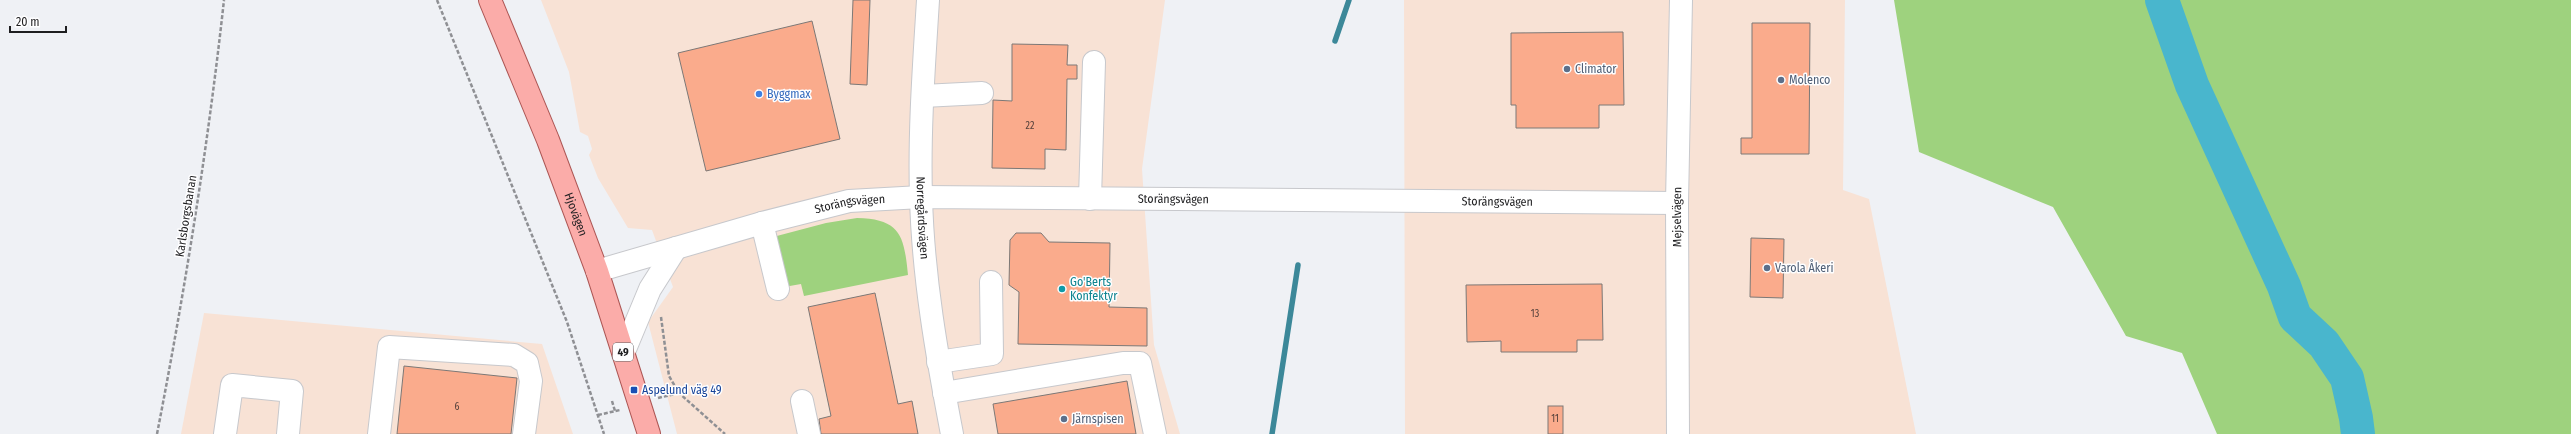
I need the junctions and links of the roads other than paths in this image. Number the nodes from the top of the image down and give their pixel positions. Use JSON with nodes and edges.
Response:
{"nodes":[{"id":1,"x":490,"y":0,"type":"edge"},
{"id":2,"x":928,"y":0,"type":"edge"},
{"id":3,"x":1681,"y":0,"type":"edge"},
{"id":4,"x":1094,"y":62,"type":"dead end"},
{"id":5,"x":982,"y":93,"type":"dead end"},
{"id":6,"x":922,"y":96,"type":"junction"},
{"id":7,"x":921,"y":197,"type":"junction"},
{"id":8,"x":1090,"y":199,"type":"junction"},
{"id":9,"x":1677,"y":203,"type":"junction"},
{"id":10,"x":762,"y":223,"type":"junction"},
{"id":11,"x":676,"y":248,"type":"junction"},
{"id":12,"x":597,"y":271,"type":"junction"},
{"id":13,"x":991,"y":282,"type":"dead end"},
{"id":14,"x":778,"y":289,"type":"dead end"},
{"id":15,"x":623,"y":354,"type":"junction"},
{"id":16,"x":938,"y":362,"type":"junction"},
{"id":17,"x":944,"y":393,"type":"junction"},
{"id":18,"x":802,"y":401,"type":"dead end"},
{"id":19,"x":225,"y":434,"type":"edge"},
{"id":20,"x":288,"y":434,"type":"edge"},
{"id":21,"x":379,"y":434,"type":"edge"},
{"id":22,"x":524,"y":434,"type":"edge"},
{"id":23,"x":649,"y":434,"type":"edge"},
{"id":24,"x":809,"y":434,"type":"edge"},
{"id":25,"x":952,"y":434,"type":"edge"},
{"id":26,"x":1155,"y":434,"type":"edge"},
{"id":27,"x":1678,"y":434,"type":"edge"}],
"edges":[{"from":1,"to":12,"type":"main road","name":"Hjovägen","number":"49"},
{"from":2,"to":6,"type":"street","name":"Norregårdsvägen"},
{"from":3,"to":9,"type":"street","name":"Mejselvägen"},
{"from":4,"to":8,"type":"street"},
{"from":5,"to":6,"type":"street"},
{"from":6,"to":7,"type":"street","name":"Norregårdsvägen"},
{"from":7,"to":8,"type":"street","name":"Storängsvägen"},
{"from":7,"to":10,"type":"street","name":"Storängsvägen"},
{"from":7,"to":16,"type":"street","name":"Norregårdsvägen"},
{"from":8,"to":9,"type":"street","name":"Storängsvägen"},
{"from":9,"to":27,"type":"street","name":"Mejselvägen"},
{"from":10,"to":11,"type":"street","name":"Storängsvägen"},
{"from":10,"to":14,"type":"street"},
{"from":11,"to":12,"type":"street","name":"Storängsvägen"},
{"from":11,"to":15,"type":"street"},
{"from":12,"to":15,"type":"main road","name":"Hjovägen","number":"49"},
{"from":13,"to":16,"type":"street"},
{"from":15,"to":23,"type":"main road","name":"Hjovägen","number":"49"},
{"from":16,"to":17,"type":"street","name":"Norregårdsvägen"},
{"from":17,"to":25,"type":"street","name":"Norregårdsvägen"},
{"from":17,"to":26,"type":"street"},
{"from":18,"to":24,"type":"street"},
{"from":19,"to":20,"type":"street"},
{"from":21,"to":22,"type":"street"}]}
